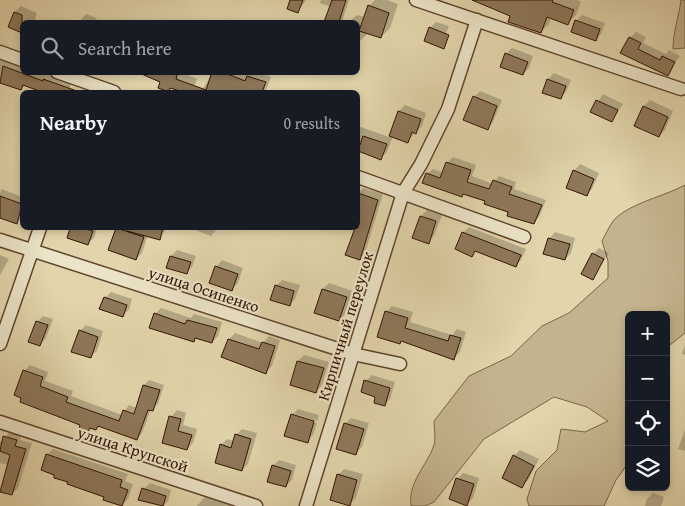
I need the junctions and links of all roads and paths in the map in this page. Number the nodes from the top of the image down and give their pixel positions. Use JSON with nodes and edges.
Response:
{"nodes":[{"id":1,"x":416,"y":0,"type":"edge"},
{"id":2,"x":477,"y":20,"type":"junction"},
{"id":3,"x":0,"y":52,"type":"edge"},
{"id":4,"x":20,"y":59,"type":"edge"},
{"id":5,"x":63,"y":75,"type":"edge"},
{"id":6,"x":87,"y":88,"type":"edge"},
{"id":7,"x":681,"y":88,"type":"dead end"},
{"id":8,"x":100,"y":90,"type":"edge"},
{"id":9,"x":360,"y":178,"type":"edge"},
{"id":10,"x":403,"y":193,"type":"junction"},
{"id":11,"x":39,"y":230,"type":"edge"},
{"id":12,"x":524,"y":236,"type":"dead end"},
{"id":13,"x":0,"y":240,"type":"edge"},
{"id":14,"x":32,"y":250,"type":"junction"},
{"id":15,"x":0,"y":344,"type":"edge"},
{"id":16,"x":353,"y":354,"type":"junction"},
{"id":17,"x":400,"y":364,"type":"dead end"},
{"id":18,"x":0,"y":422,"type":"edge"},
{"id":19,"x":256,"y":506,"type":"edge"},
{"id":20,"x":306,"y":506,"type":"edge"}],
"edges":[{"from":1,"to":2,"type":"street"},
{"from":2,"to":7,"type":"street"},
{"from":2,"to":10,"type":"street","name":"Кирпичный переулок"},
{"from":3,"to":4,"type":"street"},
{"from":5,"to":6,"type":"street"},
{"from":6,"to":8,"type":"street"},
{"from":9,"to":10,"type":"street"},
{"from":10,"to":12,"type":"street"},
{"from":10,"to":16,"type":"street","name":"Кирпичный переулок"},
{"from":11,"to":14,"type":"street"},
{"from":13,"to":14,"type":"street","name":"улица Осипенко"},
{"from":14,"to":15,"type":"street"},
{"from":14,"to":16,"type":"street","name":"улица Осипенко"},
{"from":16,"to":17,"type":"street","name":"улица Осипенко"},
{"from":16,"to":20,"type":"street","name":"Кирпичный переулок"},
{"from":18,"to":19,"type":"street","name":"улица Крупской"}]}
